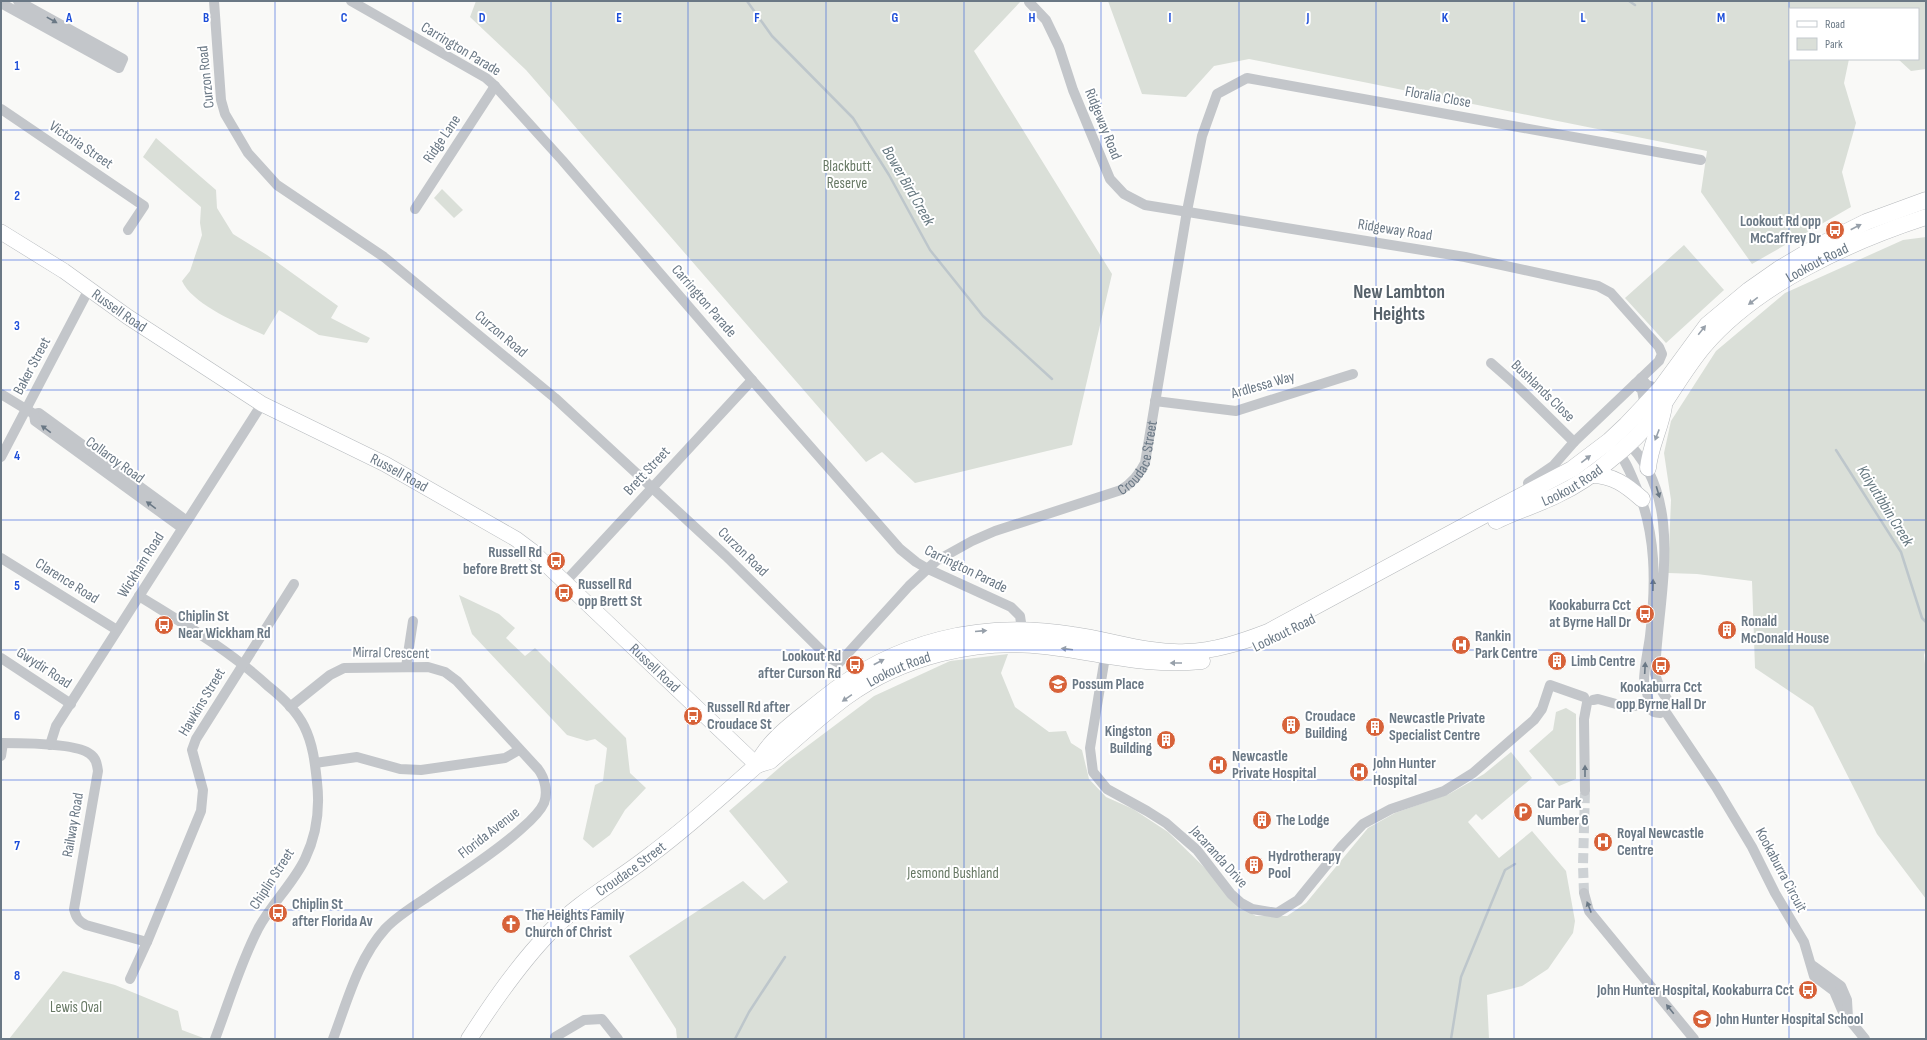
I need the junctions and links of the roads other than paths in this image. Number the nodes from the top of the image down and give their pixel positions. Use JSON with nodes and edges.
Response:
{"nodes":[{"id":1,"x":18,"y":1,"type":"edge"},
{"id":2,"x":214,"y":1,"type":"edge"},
{"id":3,"x":351,"y":1,"type":"edge"},
{"id":4,"x":1029,"y":2,"type":"dead end"},
{"id":5,"x":1,"y":3,"type":"edge"},
{"id":6,"x":495,"y":86,"type":"junction"},
{"id":7,"x":1,"y":109,"type":"edge"},
{"id":8,"x":1202,"y":136,"type":"joint"},
{"id":9,"x":1701,"y":160,"type":"dead end"},
{"id":10,"x":1926,"y":200,"type":"edge"},
{"id":11,"x":415,"y":209,"type":"dead end"},
{"id":12,"x":1187,"y":212,"type":"junction"},
{"id":13,"x":1926,"y":217,"type":"edge"},
{"id":14,"x":128,"y":230,"type":"dead end"},
{"id":15,"x":1,"y":232,"type":"edge"},
{"id":16,"x":89,"y":289,"type":"junction"},
{"id":17,"x":1491,"y":363,"type":"dead end"},
{"id":18,"x":1353,"y":374,"type":"dead end"},
{"id":19,"x":752,"y":380,"type":"junction"},
{"id":20,"x":1638,"y":381,"type":"junction"},
{"id":21,"x":1,"y":394,"type":"edge"},
{"id":22,"x":1662,"y":395,"type":"junction"},
{"id":23,"x":1155,"y":401,"type":"junction"},
{"id":24,"x":262,"y":404,"type":"junction"},
{"id":25,"x":1644,"y":406,"type":"junction"},
{"id":26,"x":30,"y":411,"type":"junction"},
{"id":27,"x":1574,"y":442,"type":"junction"},
{"id":28,"x":1619,"y":442,"type":"junction"},
{"id":29,"x":1,"y":457,"type":"edge"},
{"id":30,"x":1648,"y":468,"type":"junction"},
{"id":31,"x":1591,"y":475,"type":"junction"},
{"id":32,"x":1528,"y":482,"type":"dead end"},
{"id":33,"x":652,"y":488,"type":"junction"},
{"id":34,"x":1642,"y":500,"type":"junction"},
{"id":35,"x":185,"y":524,"type":"junction"},
{"id":36,"x":1,"y":558,"type":"edge"},
{"id":37,"x":928,"y":569,"type":"junction"},
{"id":38,"x":565,"y":582,"type":"junction"},
{"id":39,"x":294,"y":584,"type":"dead end"},
{"id":40,"x":139,"y":596,"type":"junction"},
{"id":41,"x":413,"y":621,"type":"dead end"},
{"id":42,"x":1022,"y":629,"type":"junction"},
{"id":43,"x":117,"y":630,"type":"junction"},
{"id":44,"x":1106,"y":648,"type":"junction"},
{"id":45,"x":1,"y":658,"type":"edge"},
{"id":46,"x":839,"y":663,"type":"joint"},
{"id":47,"x":244,"y":664,"type":"junction"},
{"id":48,"x":406,"y":667,"type":"junction"},
{"id":49,"x":1663,"y":693,"type":"junction"},
{"id":50,"x":1588,"y":700,"type":"junction"},
{"id":51,"x":1648,"y":701,"type":"junction"},
{"id":52,"x":71,"y":704,"type":"junction"},
{"id":53,"x":290,"y":707,"type":"junction"},
{"id":54,"x":1665,"y":711,"type":"junction"},
{"id":55,"x":2,"y":743,"type":"edge"},
{"id":56,"x":735,"y":743,"type":"junction"},
{"id":57,"x":50,"y":745,"type":"junction"},
{"id":58,"x":771,"y":745,"type":"junction"},
{"id":59,"x":519,"y":750,"type":"junction"},
{"id":60,"x":1,"y":756,"type":"edge"},
{"id":61,"x":315,"y":763,"type":"junction"},
{"id":62,"x":757,"y":765,"type":"junction"},
{"id":63,"x":1585,"y":791,"type":"tunnel mouth"},
{"id":64,"x":1584,"y":893,"type":"tunnel mouth"},
{"id":65,"x":147,"y":942,"type":"junction"},
{"id":66,"x":130,"y":979,"type":"dead end"},
{"id":67,"x":555,"y":1038,"type":"dead end"},
{"id":68,"x":215,"y":1039,"type":"edge"},
{"id":69,"x":333,"y":1039,"type":"edge"},
{"id":70,"x":470,"y":1039,"type":"edge"},
{"id":71,"x":618,"y":1039,"type":"edge"},
{"id":72,"x":1694,"y":1039,"type":"edge"},
{"id":73,"x":1865,"y":1039,"type":"edge"}],
"edges":[{"from":1,"to":5,"type":"street","one_way":true},
{"from":2,"to":33,"type":"street","name":"Curzon Road"},
{"from":3,"to":6,"type":"street","name":"Carrington Parade"},
{"from":4,"to":12,"type":"street","name":"Ridgeway Road"},
{"from":6,"to":11,"type":"street","name":"Ridge Lane"},
{"from":6,"to":19,"type":"street","name":"Carrington Parade"},
{"from":7,"to":14,"type":"street","name":"Victoria Street"},
{"from":8,"to":9,"type":"street","name":"Floralia Close"},
{"from":8,"to":12,"type":"street","name":"Croudace Street"},
{"from":22,"to":10,"type":"highway","name":"Lookout Road","one_way":true},
{"from":12,"to":20,"type":"street","name":"Ridgeway Road"},
{"from":12,"to":23,"type":"street","name":"Croudace Street"},
{"from":13,"to":22,"type":"highway","name":"Lookout Road","one_way":true},
{"from":15,"to":16,"type":"main road","name":"Russell Road"},
{"from":16,"to":24,"type":"main road","name":"Russell Road"},
{"from":16,"to":26,"type":"street","name":"Baker Street"},
{"from":17,"to":27,"type":"street","name":"Bushlands Close"},
{"from":18,"to":23,"type":"street","name":"Ardlessa Way"},
{"from":19,"to":33,"type":"street","name":"Brett Street"},
{"from":19,"to":37,"type":"street","name":"Carrington Parade"},
{"from":20,"to":22,"type":"street"},
{"from":20,"to":25,"type":"street"},
{"from":20,"to":27,"type":"street","name":"Ridgeway Road"},
{"from":21,"to":26,"type":"street","name":"Collaroy Road"},
{"from":22,"to":25,"type":"highway","name":"Lookout Road"},
{"from":22,"to":28,"type":"highway","name":"Lookout Road"},
{"from":22,"to":30,"type":"highway","one_way":true},
{"from":23,"to":37,"type":"street","name":"Croudace Street"},
{"from":24,"to":35,"type":"street","name":"Wickham Road"},
{"from":24,"to":38,"type":"main road","name":"Russell Road"},
{"from":25,"to":28,"type":"highway","name":"Lookout Road"},
{"from":26,"to":29,"type":"street","name":"Baker Street"},
{"from":26,"to":35,"type":"street","name":"Collaroy Road"},
{"from":27,"to":32,"type":"street","name":"Ridgeway Road"},
{"from":28,"to":30,"type":"street"},
{"from":28,"to":31,"type":"highway","name":"Lookout Road"},
{"from":28,"to":34,"type":"street"},
{"from":44,"to":28,"type":"highway","name":"Lookout Road","one_way":true},
{"from":30,"to":49,"type":"street","one_way":true},
{"from":31,"to":34,"type":"highway"},
{"from":31,"to":44,"type":"highway","name":"Lookout Road","one_way":true},
{"from":33,"to":38,"type":"street","name":"Brett Street"},
{"from":33,"to":46,"type":"street","name":"Curzon Road"},
{"from":51,"to":34,"type":"street","one_way":true},
{"from":35,"to":40,"type":"street","name":"Wickham Road"},
{"from":36,"to":43,"type":"street","name":"Clarence Road"},
{"from":37,"to":42,"type":"street","name":"Carrington Parade"},
{"from":37,"to":46,"type":"street","name":"Croudace Street"},
{"from":38,"to":56,"type":"main road","name":"Russell Road"},
{"from":39,"to":47,"type":"street","name":"Hawkins Street"},
{"from":40,"to":43,"type":"street","name":"Wickham Road"},
{"from":40,"to":47,"type":"street","name":"Chiplin Street"},
{"from":41,"to":48,"type":"street"},
{"from":42,"to":44,"type":"highway","name":"Lookout Road"},
{"from":58,"to":42,"type":"highway","name":"Lookout Road","one_way":true},
{"from":43,"to":52,"type":"street","name":"Wickham Road"},
{"from":44,"to":50,"type":"street","name":"Jacaranda Drive"},
{"from":44,"to":62,"type":"highway","name":"Lookout Road","one_way":true},
{"from":45,"to":52,"type":"street","name":"Gwydir Road"},
{"from":47,"to":53,"type":"street","name":"Chiplin Street"},
{"from":47,"to":65,"type":"street","name":"Hawkins Street"},
{"from":48,"to":53,"type":"street","name":"Mirral Crescent"},
{"from":48,"to":59,"type":"street","name":"Mirral Crescent"},
{"from":49,"to":51,"type":"street"},
{"from":49,"to":54,"type":"street"},
{"from":50,"to":51,"type":"street"},
{"from":63,"to":50,"type":"street","one_way":true},
{"from":51,"to":54,"type":"street"},
{"from":52,"to":57,"type":"street","name":"Wickham Road"},
{"from":53,"to":61,"type":"street","name":"Chiplin Street"},
{"from":54,"to":73,"type":"street","name":"Kookaburra Circuit"},
{"from":55,"to":57,"type":"street","name":"Railway Road"},
{"from":55,"to":60,"type":"street"},
{"from":56,"to":58,"type":"main road"},
{"from":56,"to":62,"type":"main road","name":"Russell Road"},
{"from":57,"to":65,"type":"street","name":"Railway Road"},
{"from":58,"to":62,"type":"highway","name":"Lookout Road"},
{"from":59,"to":61,"type":"street"},
{"from":59,"to":69,"type":"street","name":"Florida Avenue"},
{"from":61,"to":68,"type":"street","name":"Chiplin Street"},
{"from":62,"to":70,"type":"highway","name":"Croudace Street"},
{"from":72,"to":64,"type":"street","one_way":true},
{"from":65,"to":66,"type":"street","name":"Hawkins Street"},
{"from":67,"to":71,"type":"street"}]}
